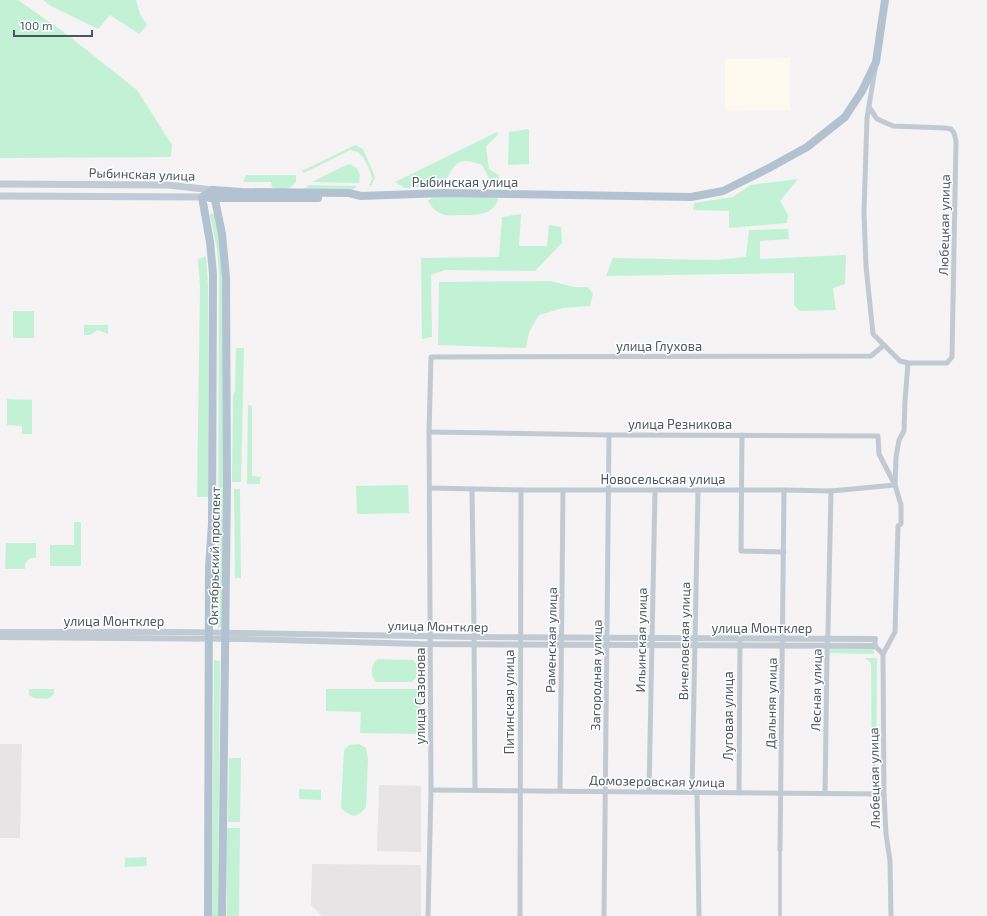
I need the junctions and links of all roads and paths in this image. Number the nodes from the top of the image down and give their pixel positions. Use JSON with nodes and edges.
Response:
{"nodes":[{"id":1,"x":885,"y":0,"type":"edge"},
{"id":2,"x":876,"y":62,"type":"junction"},
{"id":3,"x":869,"y":107,"type":"junction"},
{"id":4,"x":0,"y":184,"type":"edge"},
{"id":5,"x":214,"y":194,"type":"junction"},
{"id":6,"x":0,"y":196,"type":"edge"},
{"id":7,"x":202,"y":198,"type":"junction"},
{"id":8,"x":884,"y":345,"type":"junction"},
{"id":9,"x":431,"y":357,"type":"joint"},
{"id":10,"x":908,"y":363,"type":"junction"},
{"id":11,"x":430,"y":432,"type":"junction"},
{"id":12,"x":609,"y":435,"type":"junction"},
{"id":13,"x":742,"y":435,"type":"junction"},
{"id":14,"x":895,"y":485,"type":"junction"},
{"id":15,"x":430,"y":488,"type":"junction"},
{"id":16,"x":472,"y":489,"type":"junction"},
{"id":17,"x":521,"y":490,"type":"junction"},
{"id":18,"x":563,"y":490,"type":"junction"},
{"id":19,"x":609,"y":490,"type":"junction"},
{"id":20,"x":655,"y":490,"type":"junction"},
{"id":21,"x":698,"y":490,"type":"junction"},
{"id":22,"x":741,"y":490,"type":"junction"},
{"id":23,"x":784,"y":490,"type":"junction"},
{"id":24,"x":831,"y":491,"type":"junction"},
{"id":25,"x":784,"y":552,"type":"junction"},
{"id":26,"x":0,"y":632,"type":"edge"},
{"id":27,"x":208,"y":636,"type":"junction"},
{"id":28,"x":225,"y":636,"type":"junction"},
{"id":29,"x":0,"y":637,"type":"edge"},
{"id":30,"x":520,"y":637,"type":"junction"},
{"id":31,"x":562,"y":638,"type":"junction"},
{"id":32,"x":828,"y":639,"type":"junction"},
{"id":33,"x":875,"y":639,"type":"joint"},
{"id":34,"x":430,"y":640,"type":"junction"},
{"id":35,"x":474,"y":641,"type":"junction"},
{"id":36,"x":608,"y":641,"type":"junction"},
{"id":37,"x":652,"y":642,"type":"junction"},
{"id":38,"x":694,"y":642,"type":"junction"},
{"id":39,"x":740,"y":642,"type":"junction"},
{"id":40,"x":783,"y":642,"type":"junction"},
{"id":41,"x":520,"y":644,"type":"junction"},
{"id":42,"x":562,"y":644,"type":"junction"},
{"id":43,"x":827,"y":646,"type":"junction"},
{"id":44,"x":875,"y":646,"type":"junction"},
{"id":45,"x":883,"y":654,"type":"junction"},
{"id":46,"x":431,"y":790,"type":"junction"},
{"id":47,"x":475,"y":790,"type":"junction"},
{"id":48,"x":521,"y":790,"type":"junction"},
{"id":49,"x":560,"y":790,"type":"junction"},
{"id":50,"x":605,"y":791,"type":"junction"},
{"id":51,"x":649,"y":792,"type":"junction"},
{"id":52,"x":694,"y":792,"type":"junction"},
{"id":53,"x":739,"y":793,"type":"junction"},
{"id":54,"x":826,"y":793,"type":"junction"},
{"id":55,"x":780,"y":794,"type":"junction"},
{"id":56,"x":884,"y":794,"type":"junction"},
{"id":57,"x":780,"y":850,"type":"joint"},
{"id":58,"x":520,"y":915,"type":"dead end"},
{"id":59,"x":208,"y":916,"type":"edge"},
{"id":60,"x":222,"y":916,"type":"edge"},
{"id":61,"x":428,"y":916,"type":"edge"},
{"id":62,"x":604,"y":916,"type":"edge"},
{"id":63,"x":699,"y":916,"type":"edge"},
{"id":64,"x":780,"y":916,"type":"edge"},
{"id":65,"x":891,"y":916,"type":"edge"}],
"edges":[{"from":1,"to":2,"type":"main road","name":"Рыбинская улица"},
{"from":2,"to":3,"type":"street"},
{"from":2,"to":5,"type":"main road","name":"Рыбинская улица"},
{"from":3,"to":8,"type":"street"},
{"from":3,"to":10,"type":"street","name":"Любецкая улица"},
{"from":4,"to":5,"type":"main road","name":"Рыбинская улица"},
{"from":5,"to":7,"type":"main road"},
{"from":5,"to":28,"type":"main road","name":"Октябрьский проспект"},
{"from":6,"to":7,"type":"main road"},
{"from":7,"to":27,"type":"main road","name":"Октябрьский проспект"},
{"from":8,"to":9,"type":"street","name":"улица Глухова"},
{"from":8,"to":10,"type":"street","name":"Любецкая улица"},
{"from":9,"to":11,"type":"street","name":"улица Сазонова"},
{"from":10,"to":14,"type":"street"},
{"from":11,"to":12,"type":"street","name":"улица Резникова"},
{"from":11,"to":15,"type":"street","name":"улица Сазонова"},
{"from":12,"to":13,"type":"street","name":"улица Резникова"},
{"from":12,"to":19,"type":"street","name":"Загородная улица"},
{"from":13,"to":14,"type":"street","name":"улица Резникова"},
{"from":13,"to":22,"type":"street"},
{"from":14,"to":24,"type":"street","name":"Новосельская улица"},
{"from":14,"to":45,"type":"street","name":"Любецкая улица"},
{"from":15,"to":16,"type":"street","name":"Новосельская улица"},
{"from":15,"to":34,"type":"street","name":"улица Сазонова"},
{"from":16,"to":17,"type":"street","name":"Новосельская улица"},
{"from":16,"to":35,"type":"street"},
{"from":17,"to":18,"type":"street","name":"Новосельская улица"},
{"from":17,"to":30,"type":"street","name":"Питинская улица"},
{"from":18,"to":19,"type":"street","name":"Новосельская улица"},
{"from":18,"to":31,"type":"street","name":"Раменская улица"},
{"from":19,"to":20,"type":"street","name":"Новосельская улица"},
{"from":19,"to":36,"type":"street","name":"Загородная улица"},
{"from":20,"to":21,"type":"street","name":"Новосельская улица"},
{"from":20,"to":37,"type":"street","name":"Ильинская улица"},
{"from":21,"to":22,"type":"street","name":"Новосельская улица"},
{"from":21,"to":38,"type":"street","name":"Вичеловская улица"},
{"from":22,"to":23,"type":"street","name":"Новосельская улица"},
{"from":22,"to":25,"type":"street"},
{"from":23,"to":24,"type":"street","name":"Новосельская улица"},
{"from":23,"to":25,"type":"street","name":"Дальняя улица"},
{"from":24,"to":32,"type":"street","name":"Лесная улица"},
{"from":25,"to":40,"type":"street","name":"Дальняя улица"},
{"from":26,"to":27,"type":"street","name":"улица Монтклер"},
{"from":27,"to":28,"type":"street","name":"улица Монтклер"},
{"from":27,"to":29,"type":"street","name":"улица Монтклер"},
{"from":27,"to":59,"type":"main road","name":"Октябрьский проспект"},
{"from":28,"to":34,"type":"street","name":"улица Монтклер"},
{"from":28,"to":60,"type":"main road","name":"Октябрьский проспект"},
{"from":30,"to":31,"type":"street","name":"улица Монтклер"},
{"from":30,"to":35,"type":"street","name":"улица Монтклер"},
{"from":30,"to":41,"type":"street","name":"Питинская улица"},
{"from":31,"to":36,"type":"street","name":"улица Монтклер"},
{"from":31,"to":42,"type":"street","name":"Раменская улица"},
{"from":32,"to":33,"type":"street","name":"улица Монтклер"},
{"from":32,"to":40,"type":"street","name":"улица Монтклер"},
{"from":32,"to":43,"type":"street","name":"Лесная улица"},
{"from":33,"to":44,"type":"street"},
{"from":34,"to":35,"type":"street","name":"улица Монтклер"},
{"from":34,"to":46,"type":"street","name":"улица Сазонова"},
{"from":35,"to":41,"type":"street","name":"улица Монтклер"},
{"from":35,"to":47,"type":"street"},
{"from":36,"to":37,"type":"street","name":"улица Монтклер"},
{"from":36,"to":42,"type":"street","name":"улица Монтклер"},
{"from":36,"to":50,"type":"street","name":"Загородная улица"},
{"from":37,"to":38,"type":"street","name":"улица Монтклер"},
{"from":37,"to":51,"type":"street","name":"Ильинская улица"},
{"from":38,"to":39,"type":"street","name":"улица Монтклер"},
{"from":38,"to":52,"type":"street","name":"Вичеловская улица"},
{"from":39,"to":40,"type":"street","name":"улица Монтклер"},
{"from":39,"to":53,"type":"street","name":"Луговая улица"},
{"from":40,"to":43,"type":"street","name":"улица Монтклер"},
{"from":40,"to":55,"type":"street","name":"Дальняя улица"},
{"from":41,"to":42,"type":"street","name":"улица Монтклер"},
{"from":41,"to":48,"type":"street","name":"Питинская улица"},
{"from":42,"to":49,"type":"street","name":"Раменская улица"},
{"from":43,"to":44,"type":"street","name":"улица Монтклер"},
{"from":43,"to":54,"type":"street","name":"Лесная улица"},
{"from":44,"to":45,"type":"street"},
{"from":45,"to":56,"type":"street","name":"Любецкая улица"},
{"from":46,"to":47,"type":"street","name":"Домозеровская улица"},
{"from":46,"to":61,"type":"street","name":"улица Сазонова"},
{"from":47,"to":48,"type":"street","name":"Домозеровская улица"},
{"from":48,"to":49,"type":"street","name":"Домозеровская улица"},
{"from":48,"to":58,"type":"street","name":"Питинская улица"},
{"from":49,"to":50,"type":"street","name":"Домозеровская улица"},
{"from":50,"to":51,"type":"street","name":"Домозеровская улица"},
{"from":50,"to":62,"type":"street","name":"Загородная улица"},
{"from":51,"to":52,"type":"street","name":"Домозеровская улица"},
{"from":52,"to":53,"type":"street","name":"Домозеровская улица"},
{"from":52,"to":63,"type":"street","name":"Вичеловская улица"},
{"from":53,"to":55,"type":"street","name":"Домозеровская улица"},
{"from":54,"to":55,"type":"street","name":"Домозеровская улица"},
{"from":54,"to":56,"type":"street","name":"Домозеровская улица"},
{"from":55,"to":57,"type":"street","name":"Дальняя улица"},
{"from":56,"to":65,"type":"street","name":"Любецкая улица"},
{"from":57,"to":64,"type":"street","name":"Дальняя улица"}]}
